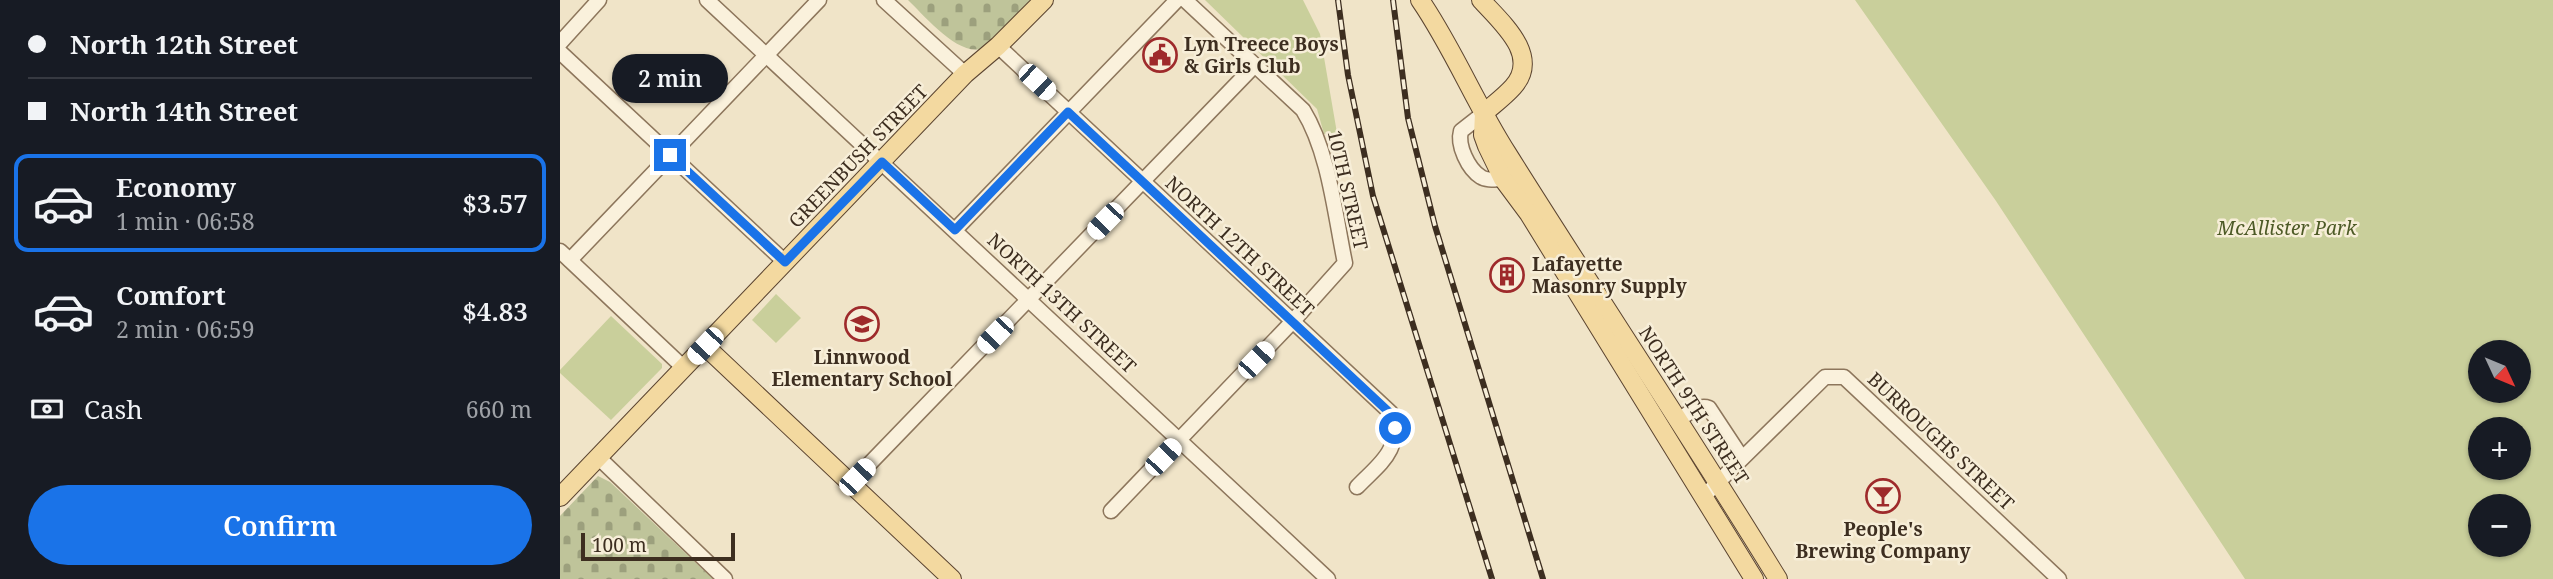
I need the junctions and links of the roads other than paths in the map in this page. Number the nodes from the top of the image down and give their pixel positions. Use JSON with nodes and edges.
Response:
{"nodes":[{"id":1,"x":599,"y":0,"type":"edge"},
{"id":2,"x":707,"y":0,"type":"edge"},
{"id":3,"x":819,"y":0,"type":"edge"},
{"id":4,"x":884,"y":0,"type":"edge"},
{"id":5,"x":1044,"y":0,"type":"edge"},
{"id":6,"x":1177,"y":0,"type":"edge"},
{"id":7,"x":1185,"y":0,"type":"edge"},
{"id":8,"x":1420,"y":0,"type":"edge"},
{"id":9,"x":1481,"y":0,"type":"edge"},
{"id":10,"x":560,"y":43,"type":"edge"},
{"id":11,"x":998,"y":46,"type":"junction"},
{"id":12,"x":560,"y":52,"type":"edge"},
{"id":13,"x":766,"y":56,"type":"junction"},
{"id":14,"x":1255,"y":65,"type":"junction"},
{"id":15,"x":965,"y":74,"type":"junction"},
{"id":16,"x":1068,"y":112,"type":"junction"},
{"id":17,"x":1484,"y":113,"type":"junction"},
{"id":18,"x":670,"y":155,"type":"junction"},
{"id":19,"x":882,"y":162,"type":"junction"},
{"id":20,"x":1142,"y":182,"type":"junction"},
{"id":21,"x":955,"y":230,"type":"junction"},
{"id":22,"x":565,"y":256,"type":"edge"},
{"id":23,"x":785,"y":262,"type":"junction"},
{"id":24,"x":1030,"y":300,"type":"junction"},
{"id":25,"x":1293,"y":321,"type":"junction"},
{"id":26,"x":705,"y":346,"type":"junction"},
{"id":27,"x":684,"y":368,"type":"junction"},
{"id":28,"x":1678,"y":420,"type":"junction"},
{"id":29,"x":1180,"y":440,"type":"junction"},
{"id":30,"x":598,"y":457,"type":"junction"},
{"id":31,"x":1742,"y":458,"type":"junction"},
{"id":32,"x":1718,"y":482,"type":"junction"},
{"id":33,"x":850,"y":484,"type":"junction"},
{"id":34,"x":1357,"y":487,"type":"dead end"},
{"id":35,"x":560,"y":496,"type":"edge"},
{"id":36,"x":1703,"y":497,"type":"junction"},
{"id":37,"x":1111,"y":510,"type":"dead end"},
{"id":38,"x":725,"y":579,"type":"edge"},
{"id":39,"x":952,"y":579,"type":"edge"},
{"id":40,"x":1328,"y":579,"type":"edge"},
{"id":41,"x":1754,"y":579,"type":"edge"},
{"id":42,"x":1777,"y":579,"type":"edge"},
{"id":43,"x":2059,"y":579,"type":"edge"}],
"edges":[{"from":1,"to":10,"type":"street"},
{"from":2,"to":13,"type":"street","name":"NORTH 13TH STREET"},
{"from":3,"to":13,"type":"street"},
{"from":4,"to":15,"type":"street"},
{"from":5,"to":11,"type":"main road","name":"GREENBUSH STREET"},
{"from":6,"to":16,"type":"street"},
{"from":7,"to":14,"type":"street","name":"10TH STREET"},
{"from":8,"to":17,"type":"main road","name":"NORTH 9TH STREET"},
{"from":9,"to":17,"type":"main road"},
{"from":11,"to":15,"type":"main road","name":"GREENBUSH STREET"},
{"from":11,"to":16,"type":"street","name":"NORTH 12TH STREET"},
{"from":12,"to":18,"type":"street"},
{"from":13,"to":18,"type":"street"},
{"from":13,"to":19,"type":"street","name":"NORTH 13TH STREET"},
{"from":14,"to":20,"type":"street"},
{"from":14,"to":25,"type":"street","name":"10TH STREET"},
{"from":15,"to":19,"type":"main road","name":"GREENBUSH STREET"},
{"from":16,"to":20,"type":"street","name":"NORTH 12TH STREET"},
{"from":16,"to":21,"type":"street"},
{"from":17,"to":28,"type":"main road","name":"NORTH 9TH STREET"},
{"from":17,"to":36,"type":"main road","name":"NORTH 9TH STREET"},
{"from":18,"to":22,"type":"street"},
{"from":18,"to":23,"type":"street"},
{"from":19,"to":21,"type":"street","name":"NORTH 13TH STREET"},
{"from":19,"to":23,"type":"main road","name":"GREENBUSH STREET"},
{"from":20,"to":24,"type":"street"},
{"from":20,"to":25,"type":"street","name":"NORTH 12TH STREET"},
{"from":21,"to":24,"type":"street","name":"NORTH 13TH STREET"},
{"from":22,"to":27,"type":"street"},
{"from":23,"to":26,"type":"main road","name":"GREENBUSH STREET"},
{"from":24,"to":29,"type":"street","name":"NORTH 13TH STREET"},
{"from":24,"to":33,"type":"street"},
{"from":25,"to":29,"type":"street"},
{"from":25,"to":34,"type":"street","name":"NORTH 12TH STREET"},
{"from":26,"to":27,"type":"main road","name":"GREENBUSH STREET"},
{"from":26,"to":33,"type":"main road"},
{"from":27,"to":30,"type":"main road","name":"GREENBUSH STREET"},
{"from":28,"to":31,"type":"street"},
{"from":28,"to":32,"type":"main road","name":"NORTH 9TH STREET"},
{"from":29,"to":37,"type":"street"},
{"from":29,"to":40,"type":"street","name":"NORTH 13TH STREET"},
{"from":30,"to":35,"type":"main road","name":"GREENBUSH STREET"},
{"from":30,"to":38,"type":"street"},
{"from":31,"to":32,"type":"street","name":"BURROUGHS STREET"},
{"from":31,"to":43,"type":"street","name":"BURROUGHS STREET"},
{"from":32,"to":36,"type":"street","name":"BURROUGHS STREET"},
{"from":32,"to":42,"type":"main road","name":"NORTH 9TH STREET"},
{"from":33,"to":39,"type":"main road"},
{"from":36,"to":41,"type":"main road","name":"NORTH 9TH STREET"}]}
